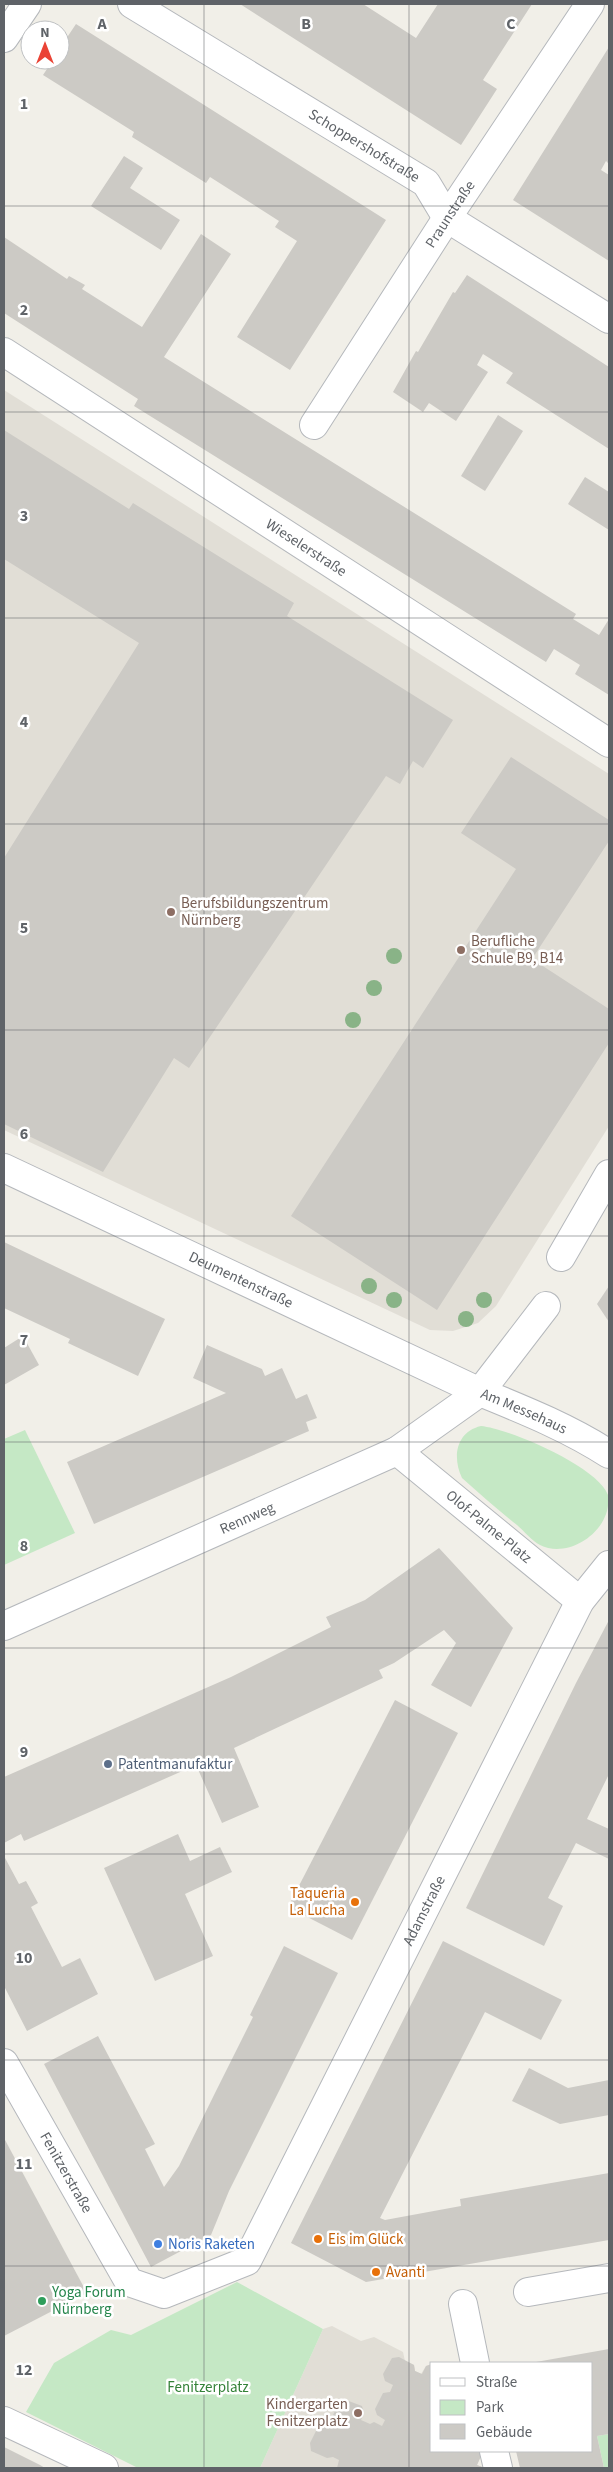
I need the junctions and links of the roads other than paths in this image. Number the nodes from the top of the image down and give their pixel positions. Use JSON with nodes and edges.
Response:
{"nodes":[{"id":1,"x":27,"y":4,"type":"edge"},
{"id":2,"x":132,"y":4,"type":"edge"},
{"id":3,"x":590,"y":4,"type":"edge"},
{"id":4,"x":4,"y":38,"type":"edge"},
{"id":5,"x":447,"y":218,"type":"junction"},
{"id":6,"x":609,"y":319,"type":"edge"},
{"id":7,"x":4,"y":352,"type":"edge"},
{"id":8,"x":314,"y":425,"type":"dead end"},
{"id":9,"x":609,"y":743,"type":"edge"},
{"id":10,"x":4,"y":1168,"type":"edge"},
{"id":11,"x":609,"y":1174,"type":"edge"},
{"id":12,"x":561,"y":1257,"type":"dead end"},
{"id":13,"x":546,"y":1306,"type":"dead end"},
{"id":14,"x":480,"y":1392,"type":"junction"},
{"id":15,"x":397,"y":1451,"type":"junction"},
{"id":16,"x":609,"y":1454,"type":"edge"},
{"id":17,"x":609,"y":1565,"type":"edge"},
{"id":18,"x":580,"y":1601,"type":"junction"},
{"id":19,"x":4,"y":1626,"type":"edge"},
{"id":20,"x":4,"y":2063,"type":"edge"},
{"id":21,"x":609,"y":2278,"type":"edge"},
{"id":22,"x":129,"y":2282,"type":"joint"},
{"id":23,"x":528,"y":2292,"type":"dead end"},
{"id":24,"x":463,"y":2304,"type":"dead end"},
{"id":25,"x":475,"y":2362,"type":"edge"},
{"id":26,"x":4,"y":2421,"type":"edge"},
{"id":27,"x":494,"y":2452,"type":"edge"},
{"id":28,"x":104,"y":2468,"type":"edge"},
{"id":29,"x":498,"y":2468,"type":"edge"}],
"edges":[{"from":1,"to":4,"type":"street"},
{"from":2,"to":5,"type":"street","name":"Schoppershofstraße"},
{"from":3,"to":5,"type":"street","name":"Praunstraße"},
{"from":5,"to":6,"type":"street","name":"Schoppershofstraße"},
{"from":5,"to":8,"type":"street","name":"Praunstraße"},
{"from":7,"to":9,"type":"street","name":"Wieselerstraße"},
{"from":10,"to":14,"type":"street","name":"Deumentenstraße"},
{"from":11,"to":12,"type":"street"},
{"from":13,"to":14,"type":"street","name":"Am Messehaus"},
{"from":14,"to":15,"type":"street","name":"Rennweg"},
{"from":14,"to":16,"type":"street","name":"Am Messehaus"},
{"from":15,"to":18,"type":"street","name":"Olof-Palme-Platz"},
{"from":15,"to":19,"type":"street","name":"Rennweg"},
{"from":17,"to":18,"type":"street","name":"Adamstraße"},
{"from":18,"to":22,"type":"street","name":"Adamstraße"},
{"from":20,"to":22,"type":"street","name":"Fenitzerstraße"},
{"from":21,"to":23,"type":"street"},
{"from":24,"to":25,"type":"street"},
{"from":26,"to":28,"type":"street"},
{"from":27,"to":29,"type":"street"}]}
